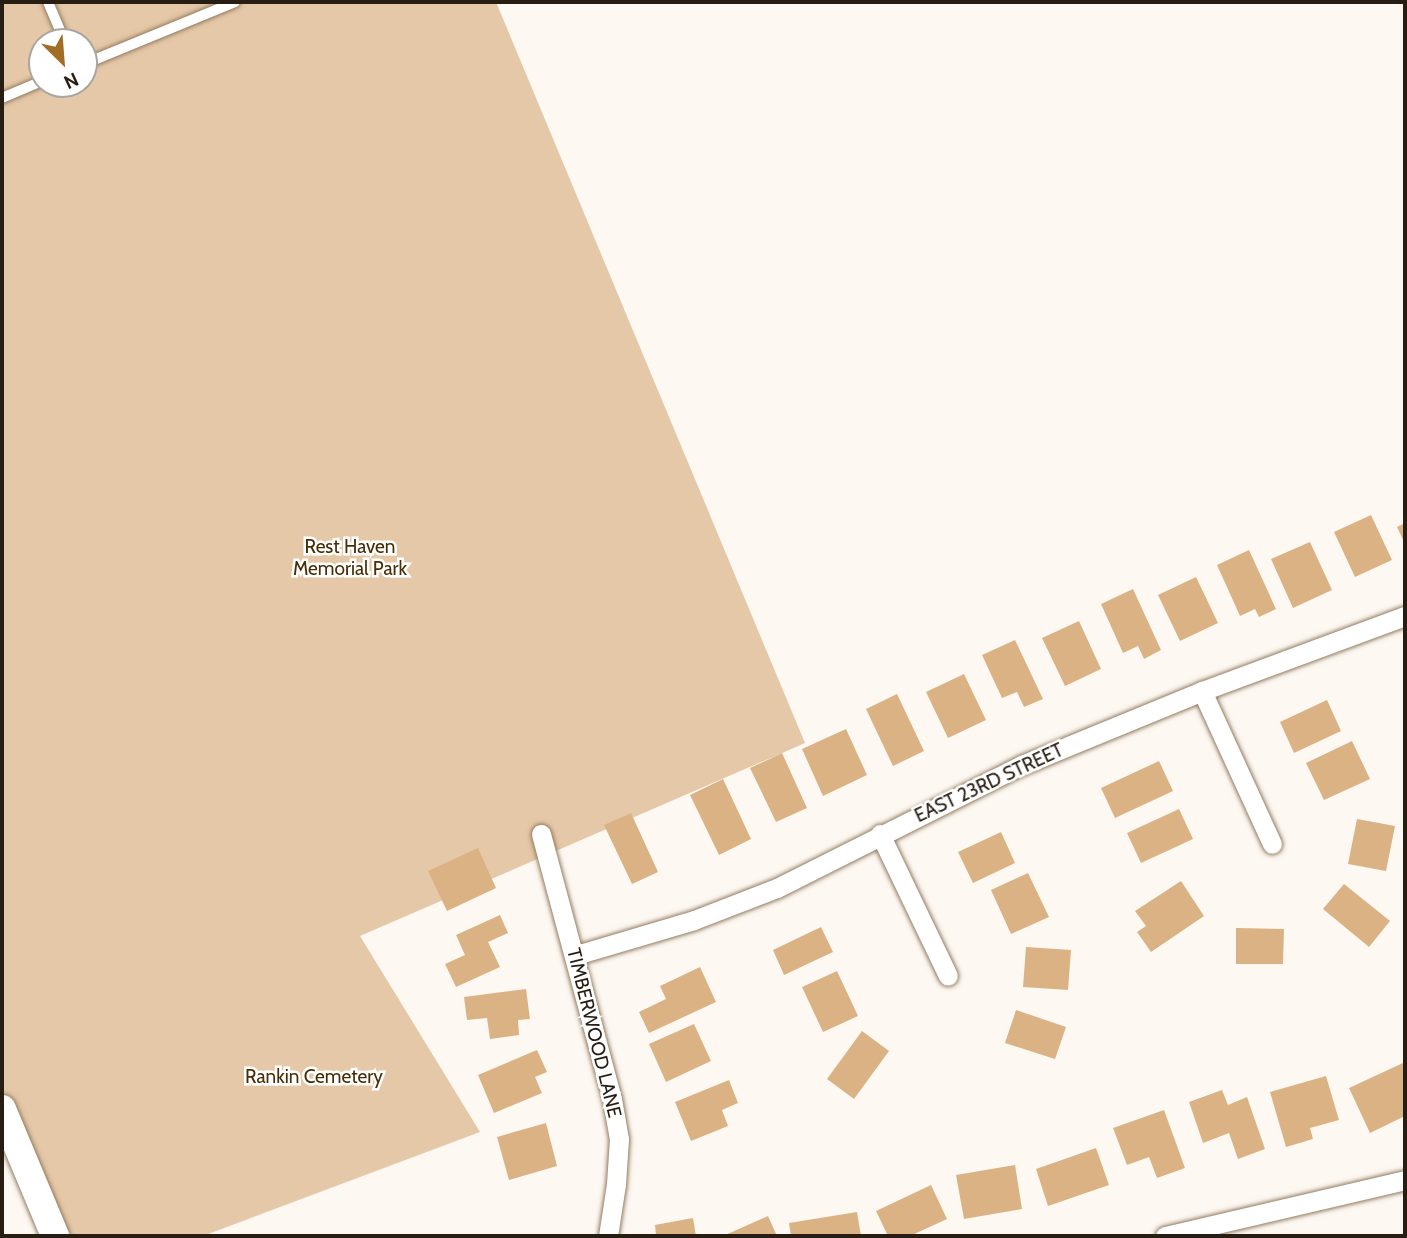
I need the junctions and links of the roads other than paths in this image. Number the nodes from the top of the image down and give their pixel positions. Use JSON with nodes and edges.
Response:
{"nodes":[{"id":1,"x":48,"y":2,"type":"edge"},
{"id":2,"x":233,"y":2,"type":"edge"},
{"id":3,"x":59,"y":28,"type":"edge"},
{"id":4,"x":98,"y":58,"type":"edge"},
{"id":5,"x":28,"y":87,"type":"edge"},
{"id":6,"x":2,"y":99,"type":"edge"},
{"id":7,"x":1405,"y":617,"type":"edge"},
{"id":8,"x":1202,"y":691,"type":"junction"},
{"id":9,"x":541,"y":834,"type":"dead end"},
{"id":10,"x":880,"y":834,"type":"junction"},
{"id":11,"x":1272,"y":844,"type":"dead end"},
{"id":12,"x":576,"y":955,"type":"junction"},
{"id":13,"x":948,"y":976,"type":"dead end"},
{"id":14,"x":2,"y":1109,"type":"edge"},
{"id":15,"x":1405,"y":1180,"type":"edge"},
{"id":16,"x":1173,"y":1235,"type":"edge"},
{"id":17,"x":55,"y":1236,"type":"edge"},
{"id":18,"x":608,"y":1236,"type":"edge"}],
"edges":[{"from":1,"to":3,"type":"lane"},
{"from":2,"to":4,"type":"lane"},
{"from":5,"to":6,"type":"lane"},
{"from":7,"to":8,"type":"street","name":"EAST 23RD STREET"},
{"from":8,"to":10,"type":"street","name":"EAST 23RD STREET"},
{"from":8,"to":11,"type":"street"},
{"from":9,"to":12,"type":"street","name":"TIMBERWOOD LANE"},
{"from":10,"to":12,"type":"street","name":"EAST 23RD STREET"},
{"from":10,"to":13,"type":"street"},
{"from":12,"to":18,"type":"street","name":"TIMBERWOOD LANE"},
{"from":14,"to":17,"type":"main road"},
{"from":15,"to":16,"type":"street"}]}
